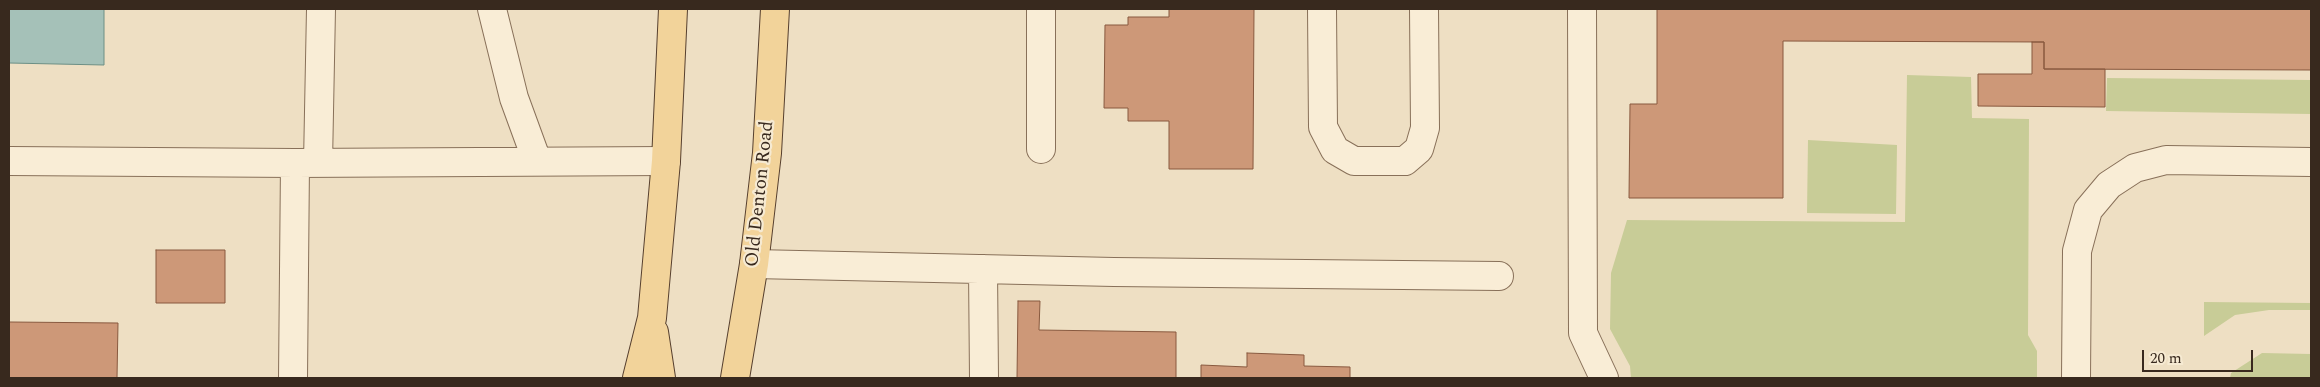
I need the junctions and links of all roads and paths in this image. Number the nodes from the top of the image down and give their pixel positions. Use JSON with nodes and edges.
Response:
{"nodes":[{"id":1,"x":321,"y":9,"type":"edge"},
{"id":2,"x":492,"y":9,"type":"edge"},
{"id":3,"x":673,"y":9,"type":"edge"},
{"id":4,"x":774,"y":9,"type":"edge"},
{"id":5,"x":1042,"y":9,"type":"edge"},
{"id":6,"x":1322,"y":9,"type":"edge"},
{"id":7,"x":1424,"y":9,"type":"edge"},
{"id":8,"x":1582,"y":9,"type":"edge"},
{"id":9,"x":1042,"y":149,"type":"dead end"},
{"id":10,"x":9,"y":161,"type":"edge"},
{"id":11,"x":537,"y":162,"type":"junction"},
{"id":12,"x":666,"y":162,"type":"junction"},
{"id":13,"x":2311,"y":162,"type":"edge"},
{"id":14,"x":307,"y":163,"type":"junction"},
{"id":15,"x":754,"y":264,"type":"junction"},
{"id":16,"x":983,"y":269,"type":"junction"},
{"id":17,"x":1499,"y":276,"type":"dead end"},
{"id":18,"x":652,"y":318,"type":"junction"},
{"id":19,"x":293,"y":378,"type":"edge"},
{"id":20,"x":637,"y":378,"type":"edge"},
{"id":21,"x":661,"y":378,"type":"edge"},
{"id":22,"x":735,"y":378,"type":"edge"},
{"id":23,"x":984,"y":378,"type":"edge"},
{"id":24,"x":1604,"y":378,"type":"edge"},
{"id":25,"x":2076,"y":378,"type":"edge"}],
"edges":[{"from":1,"to":14,"type":"lane"},
{"from":2,"to":11,"type":"lane"},
{"from":3,"to":12,"type":"main road"},
{"from":4,"to":15,"type":"main road","name":"Old Denton Road"},
{"from":5,"to":9,"type":"lane"},
{"from":6,"to":7,"type":"lane"},
{"from":8,"to":24,"type":"lane"},
{"from":10,"to":14,"type":"lane"},
{"from":11,"to":12,"type":"lane"},
{"from":11,"to":14,"type":"lane"},
{"from":12,"to":18,"type":"main road"},
{"from":13,"to":25,"type":"lane"},
{"from":14,"to":19,"type":"lane"},
{"from":15,"to":16,"type":"lane"},
{"from":15,"to":22,"type":"main road","name":"Old Denton Road"},
{"from":16,"to":17,"type":"lane"},
{"from":16,"to":23,"type":"lane"},
{"from":18,"to":20,"type":"main road"},
{"from":18,"to":21,"type":"main road"}]}
